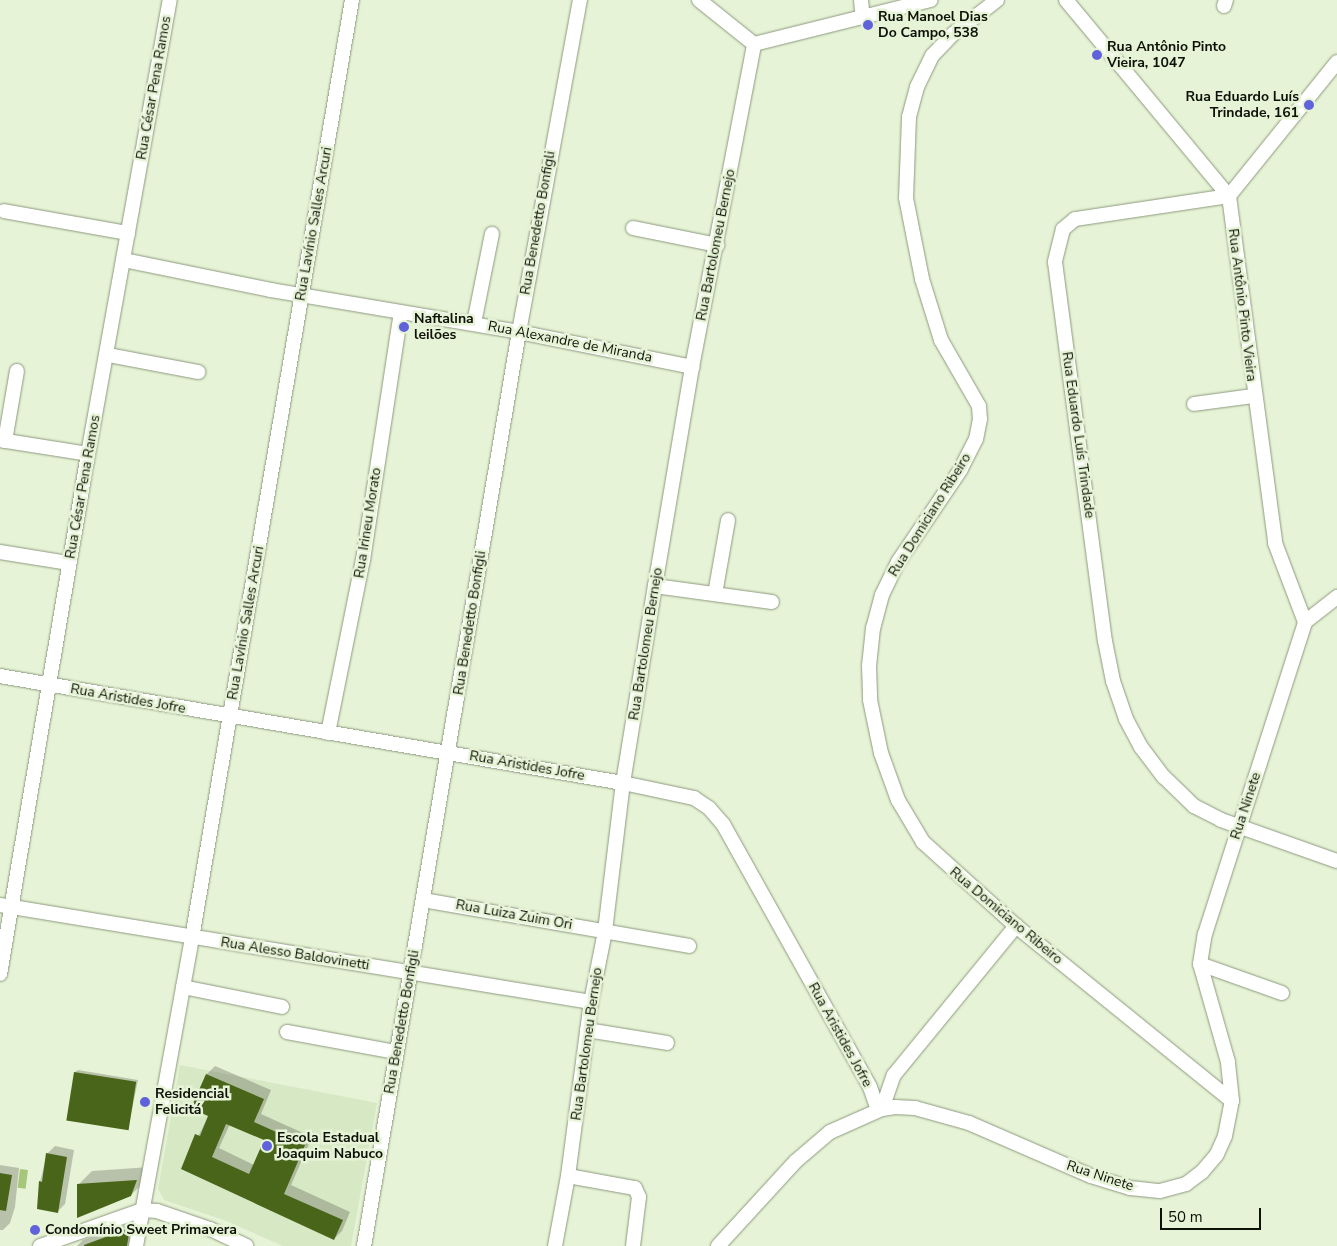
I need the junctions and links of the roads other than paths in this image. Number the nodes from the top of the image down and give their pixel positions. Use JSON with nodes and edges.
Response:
{"nodes":[{"id":1,"x":170,"y":0,"type":"edge"},
{"id":2,"x":352,"y":0,"type":"edge"},
{"id":3,"x":580,"y":0,"type":"edge"},
{"id":4,"x":698,"y":0,"type":"edge"},
{"id":5,"x":862,"y":0,"type":"edge"},
{"id":6,"x":931,"y":0,"type":"edge"},
{"id":7,"x":996,"y":0,"type":"edge"},
{"id":8,"x":1066,"y":0,"type":"edge"},
{"id":9,"x":863,"y":18,"type":"junction"},
{"id":10,"x":754,"y":44,"type":"junction"},
{"id":11,"x":1337,"y":62,"type":"edge"},
{"id":12,"x":1229,"y":196,"type":"junction"},
{"id":13,"x":4,"y":211,"type":"dead end"},
{"id":14,"x":634,"y":228,"type":"dead end"},
{"id":15,"x":128,"y":233,"type":"junction"},
{"id":16,"x":492,"y":234,"type":"dead end"},
{"id":17,"x":717,"y":245,"type":"junction"},
{"id":18,"x":124,"y":260,"type":"junction"},
{"id":19,"x":302,"y":295,"type":"junction"},
{"id":20,"x":401,"y":312,"type":"junction"},
{"id":21,"x":474,"y":323,"type":"junction"},
{"id":22,"x":519,"y":332,"type":"junction"},
{"id":23,"x":108,"y":354,"type":"junction"},
{"id":24,"x":692,"y":367,"type":"junction"},
{"id":25,"x":16,"y":371,"type":"dead end"},
{"id":26,"x":198,"y":372,"type":"dead end"},
{"id":27,"x":1253,"y":396,"type":"junction"},
{"id":28,"x":1194,"y":404,"type":"dead end"},
{"id":29,"x":2,"y":441,"type":"edge"},
{"id":30,"x":88,"y":454,"type":"junction"},
{"id":31,"x":728,"y":520,"type":"dead end"},
{"id":32,"x":0,"y":552,"type":"edge"},
{"id":33,"x":69,"y":563,"type":"junction"},
{"id":34,"x":655,"y":586,"type":"junction"},
{"id":35,"x":715,"y":594,"type":"junction"},
{"id":36,"x":1337,"y":597,"type":"edge"},
{"id":37,"x":772,"y":602,"type":"dead end"},
{"id":38,"x":1305,"y":622,"type":"junction"},
{"id":39,"x":0,"y":676,"type":"edge"},
{"id":40,"x":50,"y":685,"type":"junction"},
{"id":41,"x":230,"y":717,"type":"junction"},
{"id":42,"x":328,"y":733,"type":"junction"},
{"id":43,"x":448,"y":753,"type":"junction"},
{"id":44,"x":623,"y":783,"type":"junction"},
{"id":45,"x":1239,"y":825,"type":"junction"},
{"id":46,"x":1337,"y":861,"type":"edge"},
{"id":47,"x":423,"y":900,"type":"junction"},
{"id":48,"x":6,"y":906,"type":"edge"},
{"id":49,"x":1016,"y":926,"type":"junction"},
{"id":50,"x":605,"y":931,"type":"junction"},
{"id":51,"x":192,"y":938,"type":"junction"},
{"id":52,"x":689,"y":946,"type":"dead end"},
{"id":53,"x":1200,"y":964,"type":"junction"},
{"id":54,"x":410,"y":972,"type":"junction"},
{"id":55,"x":0,"y":974,"type":"edge"},
{"id":56,"x":182,"y":987,"type":"junction"},
{"id":57,"x":1282,"y":993,"type":"dead end"},
{"id":58,"x":591,"y":1002,"type":"junction"},
{"id":59,"x":282,"y":1007,"type":"dead end"},
{"id":60,"x":587,"y":1030,"type":"junction"},
{"id":61,"x":287,"y":1032,"type":"dead end"},
{"id":62,"x":667,"y":1043,"type":"dead end"},
{"id":63,"x":396,"y":1052,"type":"junction"},
{"id":64,"x":1232,"y":1101,"type":"junction"},
{"id":65,"x":880,"y":1110,"type":"junction"},
{"id":66,"x":568,"y":1176,"type":"junction"},
{"id":67,"x":142,"y":1210,"type":"junction"},
{"id":68,"x":40,"y":1246,"type":"edge"},
{"id":69,"x":136,"y":1246,"type":"edge"},
{"id":70,"x":246,"y":1246,"type":"edge"},
{"id":71,"x":364,"y":1246,"type":"edge"},
{"id":72,"x":555,"y":1246,"type":"edge"},
{"id":73,"x":633,"y":1246,"type":"edge"},
{"id":74,"x":718,"y":1246,"type":"edge"}],
"edges":[{"from":1,"to":15,"type":"street","name":"Rua César Pena Ramos"},
{"from":2,"to":19,"type":"street","name":"Rua Lavínio Salles Arcuri"},
{"from":3,"to":22,"type":"street","name":"Rua Benedetto Bonfigli"},
{"from":4,"to":10,"type":"street"},
{"from":5,"to":9,"type":"street"},
{"from":6,"to":9,"type":"street"},
{"from":7,"to":49,"type":"street","name":"Rua Domiciano Ribeiro"},
{"from":8,"to":12,"type":"street"},
{"from":9,"to":10,"type":"street"},
{"from":10,"to":17,"type":"street","name":"Rua Bartolomeu Bernejo"},
{"from":11,"to":12,"type":"street"},
{"from":12,"to":27,"type":"street","name":"Rua Antônio Pinto Vieira"},
{"from":12,"to":45,"type":"street","name":"Rua Eduardo Luís Trindade"},
{"from":13,"to":15,"type":"street"},
{"from":14,"to":17,"type":"street"},
{"from":15,"to":18,"type":"street","name":"Rua César Pena Ramos"},
{"from":16,"to":21,"type":"street"},
{"from":17,"to":24,"type":"street","name":"Rua Bartolomeu Bernejo"},
{"from":18,"to":19,"type":"street","name":"Rua Alexandre de Miranda"},
{"from":18,"to":23,"type":"street","name":"Rua César Pena Ramos"},
{"from":19,"to":20,"type":"street","name":"Rua Alexandre de Miranda"},
{"from":19,"to":41,"type":"street","name":"Rua Lavínio Salles Arcuri"},
{"from":20,"to":21,"type":"street","name":"Rua Alexandre de Miranda"},
{"from":20,"to":42,"type":"street","name":"Rua Irineu Morato"},
{"from":21,"to":22,"type":"street","name":"Rua Alexandre de Miranda"},
{"from":22,"to":24,"type":"street","name":"Rua Alexandre de Miranda"},
{"from":22,"to":43,"type":"street","name":"Rua Benedetto Bonfigli"},
{"from":23,"to":26,"type":"street"},
{"from":23,"to":30,"type":"street","name":"Rua César Pena Ramos"},
{"from":24,"to":34,"type":"street","name":"Rua Bartolomeu Bernejo"},
{"from":25,"to":29,"type":"street"},
{"from":27,"to":28,"type":"street"},
{"from":27,"to":38,"type":"street","name":"Rua Antônio Pinto Vieira"},
{"from":29,"to":30,"type":"street"},
{"from":30,"to":33,"type":"street","name":"Rua César Pena Ramos"},
{"from":31,"to":35,"type":"street"},
{"from":32,"to":33,"type":"street"},
{"from":33,"to":40,"type":"street","name":"Rua César Pena Ramos"},
{"from":34,"to":35,"type":"street"},
{"from":34,"to":44,"type":"street","name":"Rua Bartolomeu Bernejo"},
{"from":35,"to":37,"type":"street"},
{"from":36,"to":38,"type":"street"},
{"from":38,"to":45,"type":"street","name":"Rua Ninete"},
{"from":39,"to":40,"type":"street","name":"Rua Aristides Jofre"},
{"from":40,"to":41,"type":"street","name":"Rua Aristides Jofre"},
{"from":40,"to":48,"type":"street","name":"Rua César Pena Ramos"},
{"from":41,"to":42,"type":"street","name":"Rua Aristides Jofre"},
{"from":41,"to":51,"type":"street","name":"Rua Lavínio Salles Arcuri"},
{"from":42,"to":43,"type":"street","name":"Rua Aristides Jofre"},
{"from":43,"to":44,"type":"street","name":"Rua Aristides Jofre"},
{"from":43,"to":47,"type":"street","name":"Rua Benedetto Bonfigli"},
{"from":44,"to":50,"type":"street","name":"Rua Bartolomeu Bernejo"},
{"from":44,"to":65,"type":"street","name":"Rua Aristides Jofre"},
{"from":45,"to":46,"type":"street","name":"Rua Eduardo Luís Trindade"},
{"from":45,"to":53,"type":"street","name":"Rua Ninete"},
{"from":47,"to":50,"type":"street","name":"Rua Luiza Zuim Ori"},
{"from":47,"to":54,"type":"street","name":"Rua Benedetto Bonfigli"},
{"from":48,"to":51,"type":"street","name":"Rua Alesso Baldovinetti"},
{"from":48,"to":55,"type":"street","name":"Rua César Pena Ramos"},
{"from":49,"to":64,"type":"street","name":"Rua Domiciano Ribeiro"},
{"from":49,"to":65,"type":"street"},
{"from":50,"to":52,"type":"street","name":"Rua Luiza Zuim Ori"},
{"from":50,"to":58,"type":"street","name":"Rua Bartolomeu Bernejo"},
{"from":51,"to":54,"type":"street","name":"Rua Alesso Baldovinetti"},
{"from":51,"to":56,"type":"street","name":"Rua Lavínio Salles Arcuri"},
{"from":53,"to":57,"type":"street"},
{"from":53,"to":64,"type":"street","name":"Rua Ninete"},
{"from":54,"to":58,"type":"street","name":"Rua Alesso Baldovinetti"},
{"from":54,"to":63,"type":"street","name":"Rua Benedetto Bonfigli"},
{"from":56,"to":59,"type":"street"},
{"from":56,"to":67,"type":"street","name":"Rua Lavínio Salles Arcuri"},
{"from":58,"to":60,"type":"street","name":"Rua Bartolomeu Bernejo"},
{"from":60,"to":62,"type":"street"},
{"from":60,"to":66,"type":"street","name":"Rua Bartolomeu Bernejo"},
{"from":61,"to":63,"type":"street"},
{"from":63,"to":71,"type":"street","name":"Rua Benedetto Bonfigli"},
{"from":64,"to":65,"type":"street","name":"Rua Ninete"},
{"from":65,"to":74,"type":"street","name":"Rua Ninete"},
{"from":66,"to":72,"type":"street","name":"Rua Bartolomeu Bernejo"},
{"from":66,"to":73,"type":"street"},
{"from":67,"to":68,"type":"street"},
{"from":67,"to":69,"type":"street","name":"Rua Lavínio Salles Arcuri"},
{"from":67,"to":70,"type":"street"}]}
